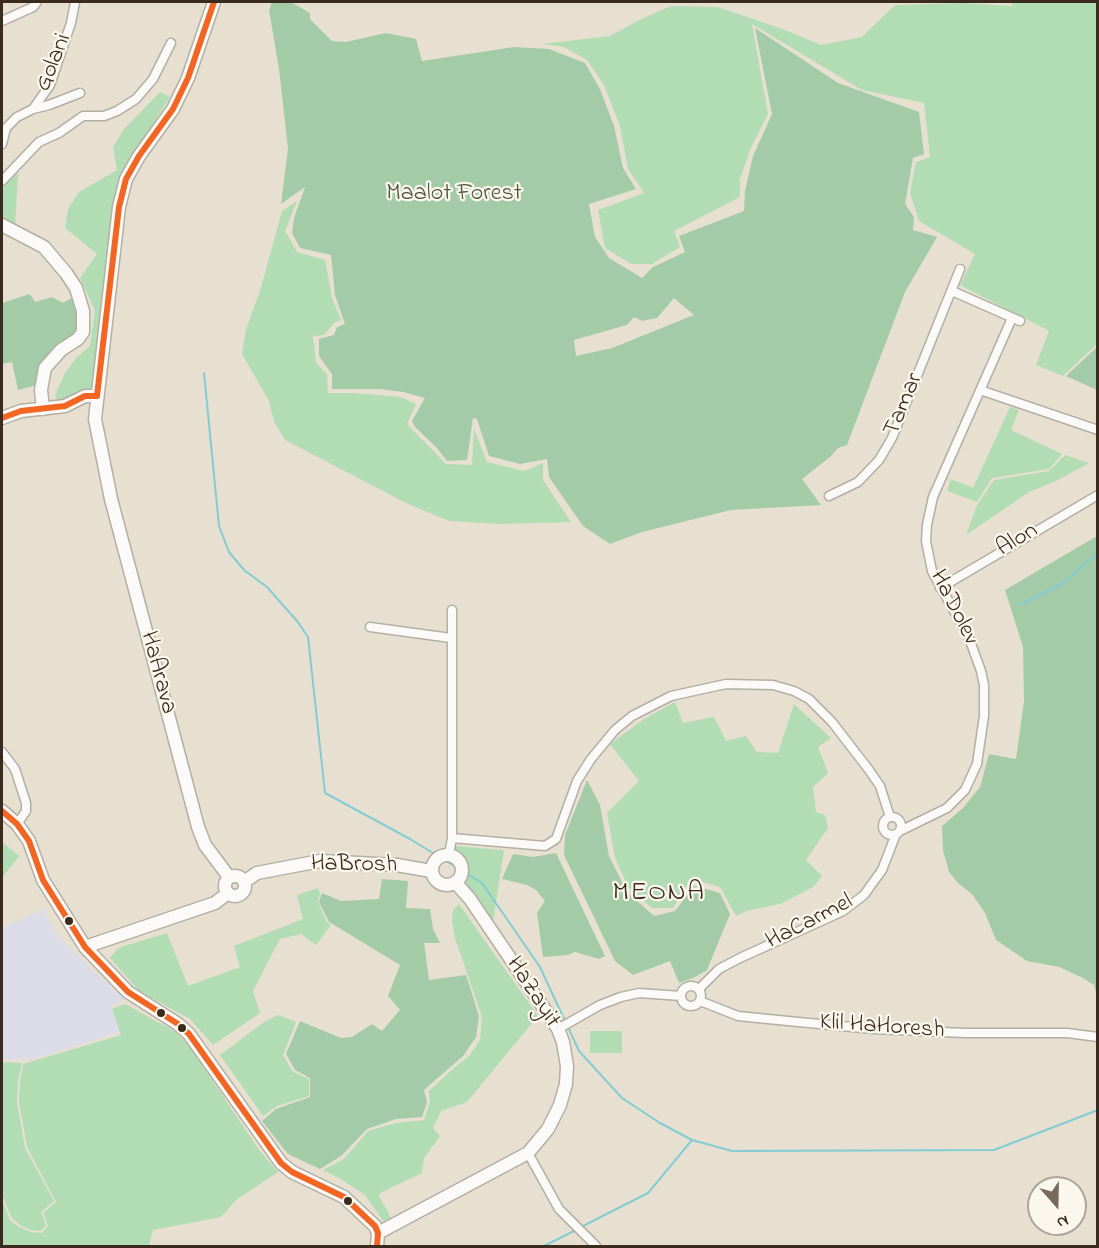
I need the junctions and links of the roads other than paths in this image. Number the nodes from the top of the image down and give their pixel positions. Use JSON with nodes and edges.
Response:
{"nodes":[{"id":1,"x":38,"y":2,"type":"edge"},
{"id":2,"x":75,"y":2,"type":"edge"},
{"id":3,"x":214,"y":2,"type":"edge"},
{"id":4,"x":2,"y":21,"type":"edge"},
{"id":5,"x":171,"y":42,"type":"dead end"},
{"id":6,"x":80,"y":93,"type":"dead end"},
{"id":7,"x":33,"y":109,"type":"junction"},
{"id":8,"x":2,"y":144,"type":"edge"},
{"id":9,"x":2,"y":181,"type":"edge"},
{"id":10,"x":2,"y":225,"type":"edge"},
{"id":11,"x":960,"y":269,"type":"dead end"},
{"id":12,"x":952,"y":291,"type":"junction"},
{"id":13,"x":980,"y":390,"type":"junction"},
{"id":14,"x":97,"y":396,"type":"junction"},
{"id":15,"x":44,"y":409,"type":"junction"},
{"id":16,"x":2,"y":418,"type":"edge"},
{"id":17,"x":1098,"y":430,"type":"edge"},
{"id":18,"x":1098,"y":495,"type":"edge"},
{"id":19,"x":828,"y":496,"type":"dead end"},
{"id":20,"x":940,"y":588,"type":"junction"},
{"id":21,"x":452,"y":610,"type":"dead end"},
{"id":22,"x":370,"y":627,"type":"dead end"},
{"id":23,"x":452,"y":638,"type":"junction"},
{"id":24,"x":2,"y":752,"type":"edge"},
{"id":25,"x":2,"y":811,"type":"edge"},
{"id":26,"x":894,"y":817,"type":"junction"},
{"id":27,"x":926,"y":819,"type":"junction"},
{"id":28,"x":17,"y":824,"type":"junction"},
{"id":29,"x":898,"y":832,"type":"junction"},
{"id":30,"x":452,"y":838,"type":"junction"},
{"id":31,"x":449,"y":855,"type":"junction"},
{"id":32,"x":431,"y":871,"type":"junction"},
{"id":33,"x":229,"y":877,"type":"junction"},
{"id":34,"x":244,"y":882,"type":"junction"},
{"id":35,"x":455,"y":882,"type":"junction"},
{"id":36,"x":228,"y":893,"type":"junction"},
{"id":37,"x":84,"y":946,"type":"junction"},
{"id":38,"x":699,"y":989,"type":"junction"},
{"id":39,"x":681,"y":996,"type":"junction"},
{"id":40,"x":700,"y":1001,"type":"junction"},
{"id":41,"x":558,"y":1029,"type":"junction"},
{"id":42,"x":1098,"y":1037,"type":"edge"},
{"id":43,"x":528,"y":1153,"type":"junction"},
{"id":44,"x":378,"y":1233,"type":"junction"},
{"id":45,"x":377,"y":1246,"type":"edge"},
{"id":46,"x":596,"y":1246,"type":"edge"}],
"edges":[{"from":1,"to":4,"type":"street"},
{"from":2,"to":7,"type":"street","name":"Golani"},
{"from":3,"to":14,"type":"main road","name":"HaArava"},
{"from":5,"to":9,"type":"street"},
{"from":6,"to":7,"type":"street"},
{"from":7,"to":8,"type":"street","name":"Golani"},
{"from":10,"to":15,"type":"main road"},
{"from":11,"to":12,"type":"street","name":"Tamar"},
{"from":12,"to":13,"type":"street","name":"HaDolev"},
{"from":12,"to":19,"type":"street","name":"Tamar"},
{"from":13,"to":17,"type":"street"},
{"from":13,"to":20,"type":"street","name":"HaDolev"},
{"from":14,"to":15,"type":"main road"},
{"from":14,"to":33,"type":"main road","name":"HaArava"},
{"from":15,"to":16,"type":"main road"},
{"from":18,"to":20,"type":"street","name":"Alon"},
{"from":20,"to":27,"type":"street","name":"HaDolev"},
{"from":21,"to":23,"type":"street"},
{"from":22,"to":23,"type":"street"},
{"from":23,"to":30,"type":"street"},
{"from":24,"to":28,"type":"street"},
{"from":25,"to":28,"type":"main road"},
{"from":26,"to":27,"type":"street"},
{"from":26,"to":29,"type":"street"},
{"from":26,"to":29,"type":"street"},
{"from":26,"to":30,"type":"street"},
{"from":27,"to":29,"type":"street","name":"HaDolev"},
{"from":28,"to":37,"type":"main road"},
{"from":29,"to":38,"type":"street","name":"HaCarmel"},
{"from":30,"to":31,"type":"street"},
{"from":31,"to":32,"type":"main road"},
{"from":31,"to":35,"type":"main road"},
{"from":32,"to":34,"type":"main road","name":"HaBrosh"},
{"from":32,"to":35,"type":"main road"},
{"from":33,"to":34,"type":"main road"},
{"from":33,"to":36,"type":"main road"},
{"from":34,"to":36,"type":"main road"},
{"from":35,"to":41,"type":"main road","name":"HaZayit"},
{"from":36,"to":37,"type":"main road"},
{"from":37,"to":44,"type":"main road"},
{"from":38,"to":39,"type":"street"},
{"from":38,"to":40,"type":"street"},
{"from":39,"to":40,"type":"street"},
{"from":39,"to":41,"type":"street"},
{"from":40,"to":42,"type":"street","name":"Klil HaHoresh"},
{"from":41,"to":43,"type":"main road","name":"HaZayit"},
{"from":43,"to":44,"type":"main road","name":"HaZayit"},
{"from":43,"to":46,"type":"street"},
{"from":44,"to":45,"type":"main road"}]}
